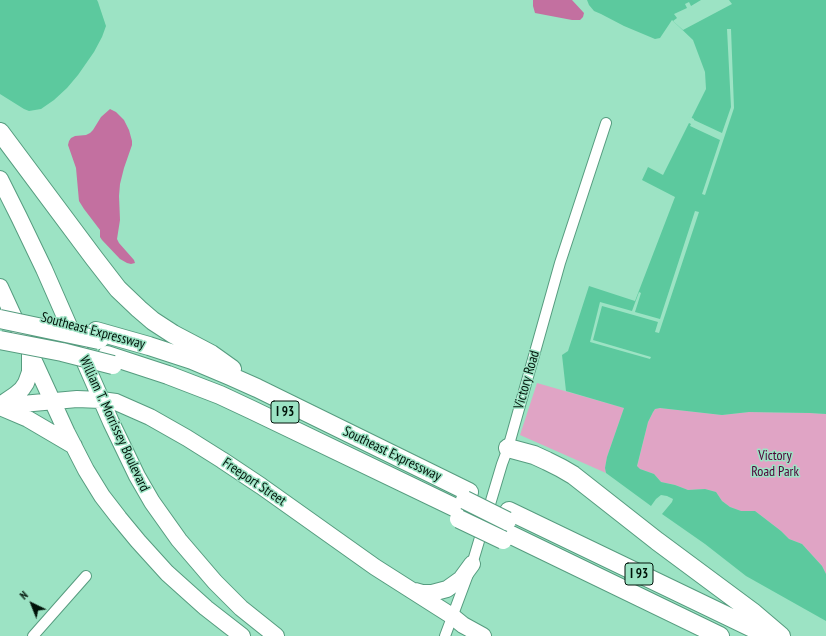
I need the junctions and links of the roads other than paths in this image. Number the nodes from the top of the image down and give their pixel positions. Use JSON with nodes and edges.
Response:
{"nodes":[{"id":1,"x":606,"y":123,"type":"dead end"},
{"id":2,"x":0,"y":132,"type":"edge"},
{"id":3,"x":0,"y":179,"type":"edge"},
{"id":4,"x":0,"y":287,"type":"edge"},
{"id":5,"x":0,"y":310,"type":"edge"},
{"id":6,"x":0,"y":319,"type":"edge"},
{"id":7,"x":0,"y":330,"type":"edge"},
{"id":8,"x":0,"y":340,"type":"edge"},
{"id":9,"x":28,"y":348,"type":"junction"},
{"id":10,"x":104,"y":348,"type":"junction"},
{"id":11,"x":256,"y":388,"type":"junction"},
{"id":12,"x":101,"y":400,"type":"junction"},
{"id":13,"x":52,"y":401,"type":"junction"},
{"id":14,"x":0,"y":406,"type":"edge"},
{"id":15,"x":74,"y":446,"type":"junction"},
{"id":16,"x":508,"y":448,"type":"junction"},
{"id":17,"x":464,"y":505,"type":"junction"},
{"id":18,"x":506,"y":526,"type":"junction"},
{"id":19,"x":472,"y":564,"type":"junction"},
{"id":20,"x":86,"y":576,"type":"dead end"},
{"id":21,"x":412,"y":591,"type":"junction"},
{"id":22,"x":452,"y":616,"type":"junction"},
{"id":23,"x":33,"y":636,"type":"edge"},
{"id":24,"x":242,"y":636,"type":"edge"},
{"id":25,"x":276,"y":636,"type":"edge"},
{"id":26,"x":445,"y":636,"type":"edge"},
{"id":27,"x":483,"y":636,"type":"edge"},
{"id":28,"x":700,"y":636,"type":"edge"},
{"id":29,"x":720,"y":636,"type":"edge"},
{"id":30,"x":746,"y":636,"type":"edge"},
{"id":31,"x":769,"y":636,"type":"edge"},
{"id":32,"x":781,"y":636,"type":"edge"}],
"edges":[{"from":1,"to":16,"type":"street","name":"Victory Road"},
{"from":2,"to":11,"type":"highway"},
{"from":3,"to":12,"type":"main road","name":"William T. Morrissey Boulevard"},
{"from":4,"to":9,"type":"main road"},
{"from":5,"to":10,"type":"highway","name":"Southeast Expressway","number":"I 93"},
{"from":6,"to":10,"type":"highway","number":"I 93","bridge":true},
{"from":7,"to":10,"type":"highway","number":"I 93"},
{"from":8,"to":10,"type":"highway","name":"Southeast Expressway","number":"I 93","bridge":true},
{"from":9,"to":13,"type":"main road"},
{"from":9,"to":14,"type":"main road"},
{"from":10,"to":11,"type":"highway","name":"Southeast Expressway","number":"I 93"},
{"from":10,"to":17,"type":"highway","name":"Southeast Expressway","number":"I 93"},
{"from":10,"to":17,"type":"highway","number":"I 93"},
{"from":11,"to":17,"type":"highway","name":"Southeast Expressway","number":"I 93"},
{"from":12,"to":13,"type":"main road","name":"Freeport Street"},
{"from":12,"to":21,"type":"main road","name":"Freeport Street"},
{"from":12,"to":25,"type":"main road","name":"William T. Morrissey Boulevard"},
{"from":13,"to":14,"type":"main road","name":"Freeport Street"},
{"from":13,"to":15,"type":"main road"},
{"from":14,"to":15,"type":"main road"},
{"from":15,"to":24,"type":"main road"},
{"from":16,"to":19,"type":"street","name":"Victory Road"},
{"from":16,"to":32,"type":"highway"},
{"from":17,"to":18,"type":"highway","name":"Southeast Expressway","number":"I 93","bridge":true},
{"from":17,"to":18,"type":"highway","name":"Southeast Expressway","number":"I 93"},
{"from":18,"to":28,"type":"highway","name":"Southeast Expressway","number":"I 93"},
{"from":18,"to":29,"type":"highway","number":"I 93"},
{"from":18,"to":30,"type":"highway","number":"I 93"},
{"from":18,"to":31,"type":"highway","name":"Southeast Expressway","number":"I 93"},
{"from":19,"to":21,"type":"main road"},
{"from":19,"to":22,"type":"street","name":"Victory Road"},
{"from":20,"to":23,"type":"street"},
{"from":21,"to":22,"type":"main road","name":"Freeport Street"},
{"from":22,"to":26,"type":"street","name":"Victory Road"},
{"from":22,"to":27,"type":"main road","name":"Freeport Street"}]}
